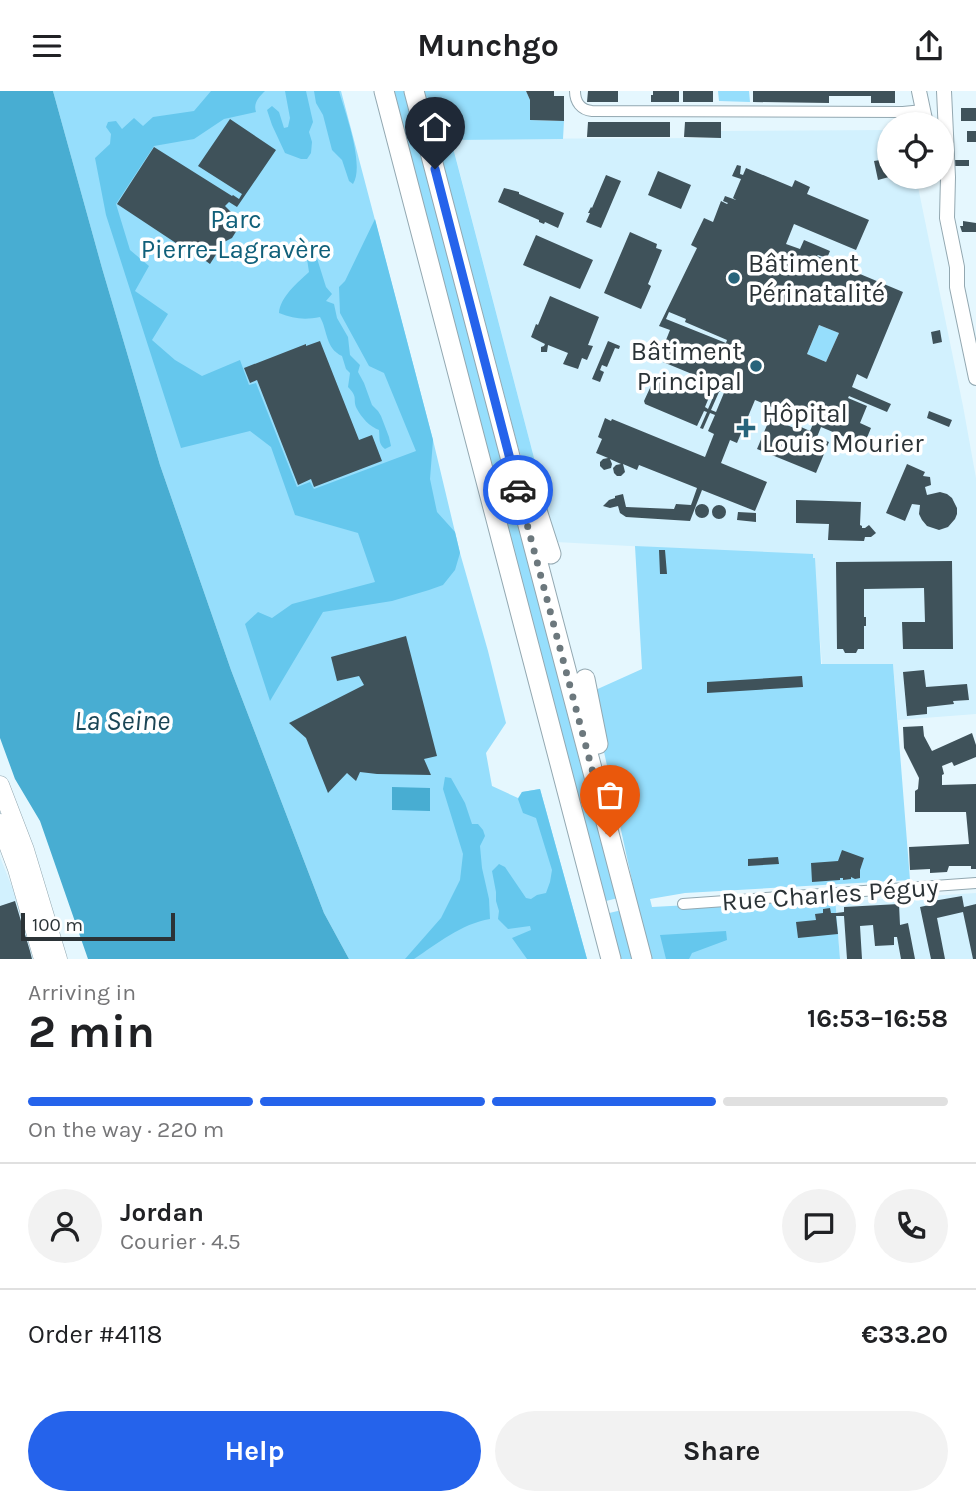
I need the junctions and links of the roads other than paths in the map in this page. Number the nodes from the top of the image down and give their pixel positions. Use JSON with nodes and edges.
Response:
{"nodes":[{"id":1,"x":384,"y":91,"type":"edge"},
{"id":2,"x":414,"y":91,"type":"edge"},
{"id":3,"x":575,"y":91,"type":"edge"},
{"id":4,"x":919,"y":91,"type":"edge"},
{"id":5,"x":944,"y":91,"type":"edge"},
{"id":6,"x":903,"y":112,"type":"edge"},
{"id":7,"x":923,"y":112,"type":"edge"},
{"id":8,"x":940,"y":189,"type":"edge"},
{"id":9,"x":947,"y":218,"type":"junction"},
{"id":10,"x":957,"y":267,"type":"junction"},
{"id":11,"x":976,"y":336,"type":"edge"},
{"id":12,"x":976,"y":378,"type":"edge"},
{"id":13,"x":509,"y":456,"type":"junction"},
{"id":14,"x":551,"y":554,"type":"dead end"},
{"id":15,"x":585,"y":679,"type":"dead end"},
{"id":16,"x":0,"y":785,"type":"edge"},
{"id":17,"x":604,"y":813,"type":"junction"},
{"id":18,"x":0,"y":823,"type":"edge"},
{"id":19,"x":976,"y":883,"type":"edge"},
{"id":20,"x":683,"y":904,"type":"dead end"},
{"id":21,"x":43,"y":959,"type":"edge"},
{"id":22,"x":58,"y":959,"type":"edge"},
{"id":23,"x":611,"y":959,"type":"edge"},
{"id":24,"x":642,"y":959,"type":"edge"}],
"edges":[{"from":1,"to":23,"type":"highway"},
{"from":2,"to":13,"type":"highway"},
{"from":3,"to":6,"type":"street"},
{"from":4,"to":7,"type":"street"},
{"from":5,"to":9,"type":"street"},
{"from":8,"to":9,"type":"street"},
{"from":9,"to":10,"type":"street"},
{"from":10,"to":11,"type":"street"},
{"from":10,"to":12,"type":"street"},
{"from":13,"to":14,"type":"highway"},
{"from":13,"to":17,"type":"highway"},
{"from":15,"to":17,"type":"highway"},
{"from":16,"to":22,"type":"main road"},
{"from":17,"to":24,"type":"highway"},
{"from":18,"to":21,"type":"main road"},
{"from":19,"to":20,"type":"street","name":"Rue Charles Péguy"}]}
